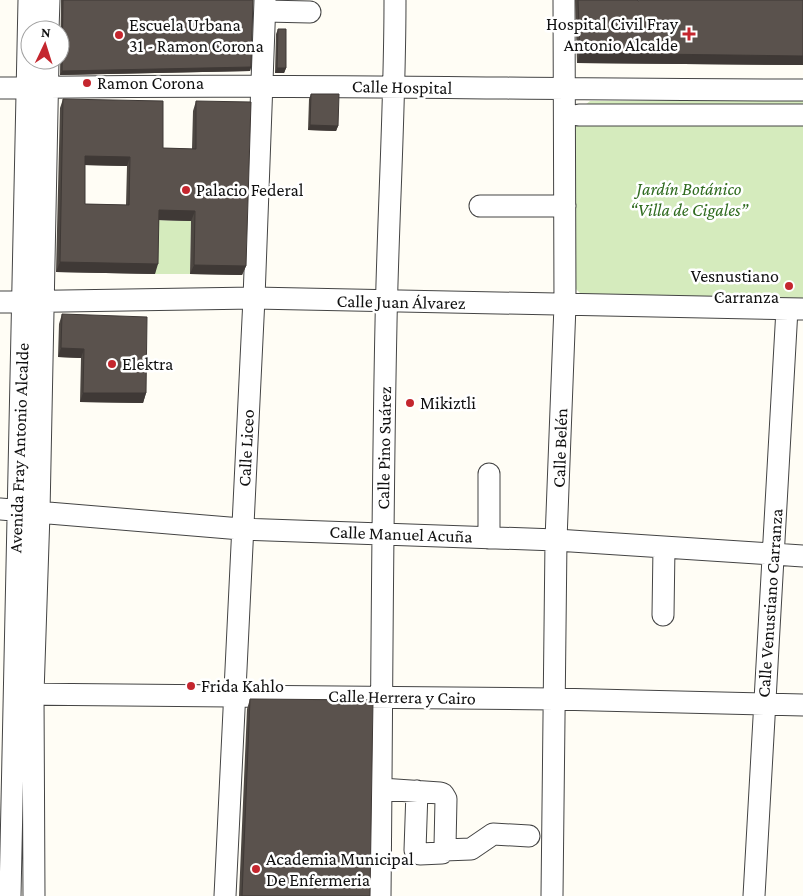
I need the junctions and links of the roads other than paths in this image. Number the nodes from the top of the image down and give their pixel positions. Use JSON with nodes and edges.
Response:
{"nodes":[{"id":1,"x":29,"y":0,"type":"edge"},
{"id":2,"x":49,"y":0,"type":"edge"},
{"id":3,"x":395,"y":0,"type":"edge"},
{"id":4,"x":564,"y":0,"type":"edge"},
{"id":5,"x":265,"y":6,"type":"edge"},
{"id":6,"x":310,"y":12,"type":"dead end"},
{"id":7,"x":48,"y":20,"type":"edge"},
{"id":8,"x":44,"y":70,"type":"edge"},
{"id":9,"x":262,"y":86,"type":"junction"},
{"id":10,"x":395,"y":86,"type":"junction"},
{"id":11,"x":0,"y":88,"type":"edge"},
{"id":12,"x":37,"y":88,"type":"junction"},
{"id":13,"x":564,"y":90,"type":"junction"},
{"id":14,"x":803,"y":90,"type":"edge"},
{"id":15,"x":579,"y":115,"type":"dead end"},
{"id":16,"x":803,"y":115,"type":"edge"},
{"id":17,"x":480,"y":206,"type":"dead end"},
{"id":18,"x":565,"y":206,"type":"junction"},
{"id":19,"x":254,"y":298,"type":"junction"},
{"id":20,"x":386,"y":301,"type":"junction"},
{"id":21,"x":0,"y":302,"type":"edge"},
{"id":22,"x":34,"y":302,"type":"junction"},
{"id":23,"x":565,"y":305,"type":"junction"},
{"id":24,"x":795,"y":309,"type":"edge"},
{"id":25,"x":489,"y":474,"type":"dead end"},
{"id":26,"x":8,"y":510,"type":"edge"},
{"id":27,"x":39,"y":513,"type":"junction"},
{"id":28,"x":242,"y":529,"type":"junction"},
{"id":29,"x":382,"y":533,"type":"junction"},
{"id":30,"x":488,"y":538,"type":"junction"},
{"id":31,"x":556,"y":540,"type":"junction"},
{"id":32,"x":664,"y":547,"type":"junction"},
{"id":33,"x":774,"y":554,"type":"junction"},
{"id":34,"x":803,"y":556,"type":"edge"},
{"id":35,"x":663,"y":615,"type":"dead end"},
{"id":36,"x":15,"y":694,"type":"edge"},
{"id":37,"x":234,"y":696,"type":"junction"},
{"id":38,"x":382,"y":697,"type":"junction"},
{"id":39,"x":554,"y":699,"type":"junction"},
{"id":40,"x":764,"y":704,"type":"junction"},
{"id":41,"x":803,"y":706,"type":"edge"},
{"id":42,"x":381,"y":789,"type":"junction"},
{"id":43,"x":417,"y":791,"type":"junction"},
{"id":44,"x":529,"y":836,"type":"dead end"},
{"id":45,"x":444,"y":850,"type":"junction"},
{"id":46,"x":10,"y":896,"type":"edge"},
{"id":47,"x":34,"y":896,"type":"edge"},
{"id":48,"x":225,"y":896,"type":"edge"},
{"id":49,"x":380,"y":896,"type":"edge"},
{"id":50,"x":552,"y":896,"type":"edge"},
{"id":51,"x":754,"y":896,"type":"edge"}],
"edges":[{"from":1,"to":12,"type":"street","name":"Avenida Fray Antonio Alcalde"},
{"from":2,"to":7,"type":"street"},
{"from":3,"to":10,"type":"street","name":"Calle Pino Suárez"},
{"from":4,"to":13,"type":"street","name":"Calle Belén"},
{"from":5,"to":6,"type":"street"},
{"from":5,"to":9,"type":"street","name":"Calle Liceo"},
{"from":8,"to":12,"type":"street","name":"Avenida Fray Antonio Alcalde"},
{"from":9,"to":10,"type":"street","name":"Calle Hospital"},
{"from":9,"to":12,"type":"street","name":"Calle Hospital"},
{"from":9,"to":19,"type":"street","name":"Calle Liceo"},
{"from":10,"to":13,"type":"street","name":"Calle Hospital"},
{"from":10,"to":20,"type":"street","name":"Calle Pino Suárez"},
{"from":11,"to":12,"type":"street","name":"Calle Hospital"},
{"from":12,"to":22,"type":"street","name":"Avenida Fray Antonio Alcalde"},
{"from":13,"to":14,"type":"street","name":"Calle Hospital"},
{"from":13,"to":18,"type":"street","name":"Calle Belén"},
{"from":15,"to":16,"type":"street"},
{"from":17,"to":18,"type":"street"},
{"from":18,"to":23,"type":"street","name":"Calle Belén"},
{"from":19,"to":20,"type":"street","name":"Calle Juan Álvarez"},
{"from":19,"to":22,"type":"street","name":"Calle Juan Álvarez"},
{"from":19,"to":28,"type":"street","name":"Calle Liceo"},
{"from":20,"to":23,"type":"street","name":"Calle Juan Álvarez"},
{"from":20,"to":29,"type":"street","name":"Calle Pino Suárez"},
{"from":21,"to":22,"type":"street","name":"Calle Juan Álvarez"},
{"from":22,"to":26,"type":"street","name":"Avenida Fray Antonio Alcalde"},
{"from":22,"to":27,"type":"street","name":"Avenida Fray Antonio Alcalde"},
{"from":23,"to":24,"type":"street","name":"Calle Juan Álvarez"},
{"from":23,"to":31,"type":"street","name":"Calle Belén"},
{"from":24,"to":33,"type":"street","name":"Calle Venustiano Carranza"},
{"from":25,"to":30,"type":"street"},
{"from":26,"to":27,"type":"street","name":"Calle Manuel Acuña"},
{"from":26,"to":36,"type":"street","name":"Avenida Fray Antonio Alcalde"},
{"from":27,"to":28,"type":"street","name":"Calle Manuel Acuña"},
{"from":27,"to":36,"type":"street","name":"Avenida Fray Antonio Alcalde"},
{"from":28,"to":29,"type":"street","name":"Calle Manuel Acuña"},
{"from":28,"to":37,"type":"street","name":"Calle Liceo"},
{"from":29,"to":30,"type":"street","name":"Calle Manuel Acuña"},
{"from":29,"to":38,"type":"street","name":"Calle Pino Suárez"},
{"from":30,"to":31,"type":"street","name":"Calle Manuel Acuña"},
{"from":31,"to":32,"type":"street","name":"Calle Manuel Acuña"},
{"from":31,"to":39,"type":"street","name":"Calle Belén"},
{"from":32,"to":33,"type":"street","name":"Calle Manuel Acuña"},
{"from":32,"to":35,"type":"street"},
{"from":33,"to":34,"type":"street","name":"Calle Manuel Acuña"},
{"from":33,"to":40,"type":"street","name":"Calle Venustiano Carranza"},
{"from":36,"to":37,"type":"street","name":"Calle Herrera y Cairo"},
{"from":36,"to":46,"type":"street","name":"Avenida Fray Antonio Alcalde"},
{"from":36,"to":47,"type":"street","name":"Avenida Fray Antonio Alcalde"},
{"from":37,"to":38,"type":"street","name":"Calle Herrera y Cairo"},
{"from":37,"to":48,"type":"street","name":"Calle Liceo"},
{"from":38,"to":39,"type":"street","name":"Calle Herrera y Cairo"},
{"from":38,"to":42,"type":"street","name":"Calle Pino Suárez"},
{"from":39,"to":40,"type":"street","name":"Calle Herrera y Cairo"},
{"from":39,"to":50,"type":"street","name":"Calle Belén"},
{"from":40,"to":41,"type":"street","name":"Calle Herrera y Cairo"},
{"from":40,"to":51,"type":"street","name":"Calle Venustiano Carranza"},
{"from":42,"to":43,"type":"street"},
{"from":42,"to":49,"type":"street","name":"Calle Pino Suárez"},
{"from":43,"to":45,"type":"street"},
{"from":43,"to":45,"type":"street"},
{"from":44,"to":45,"type":"street"}]}
